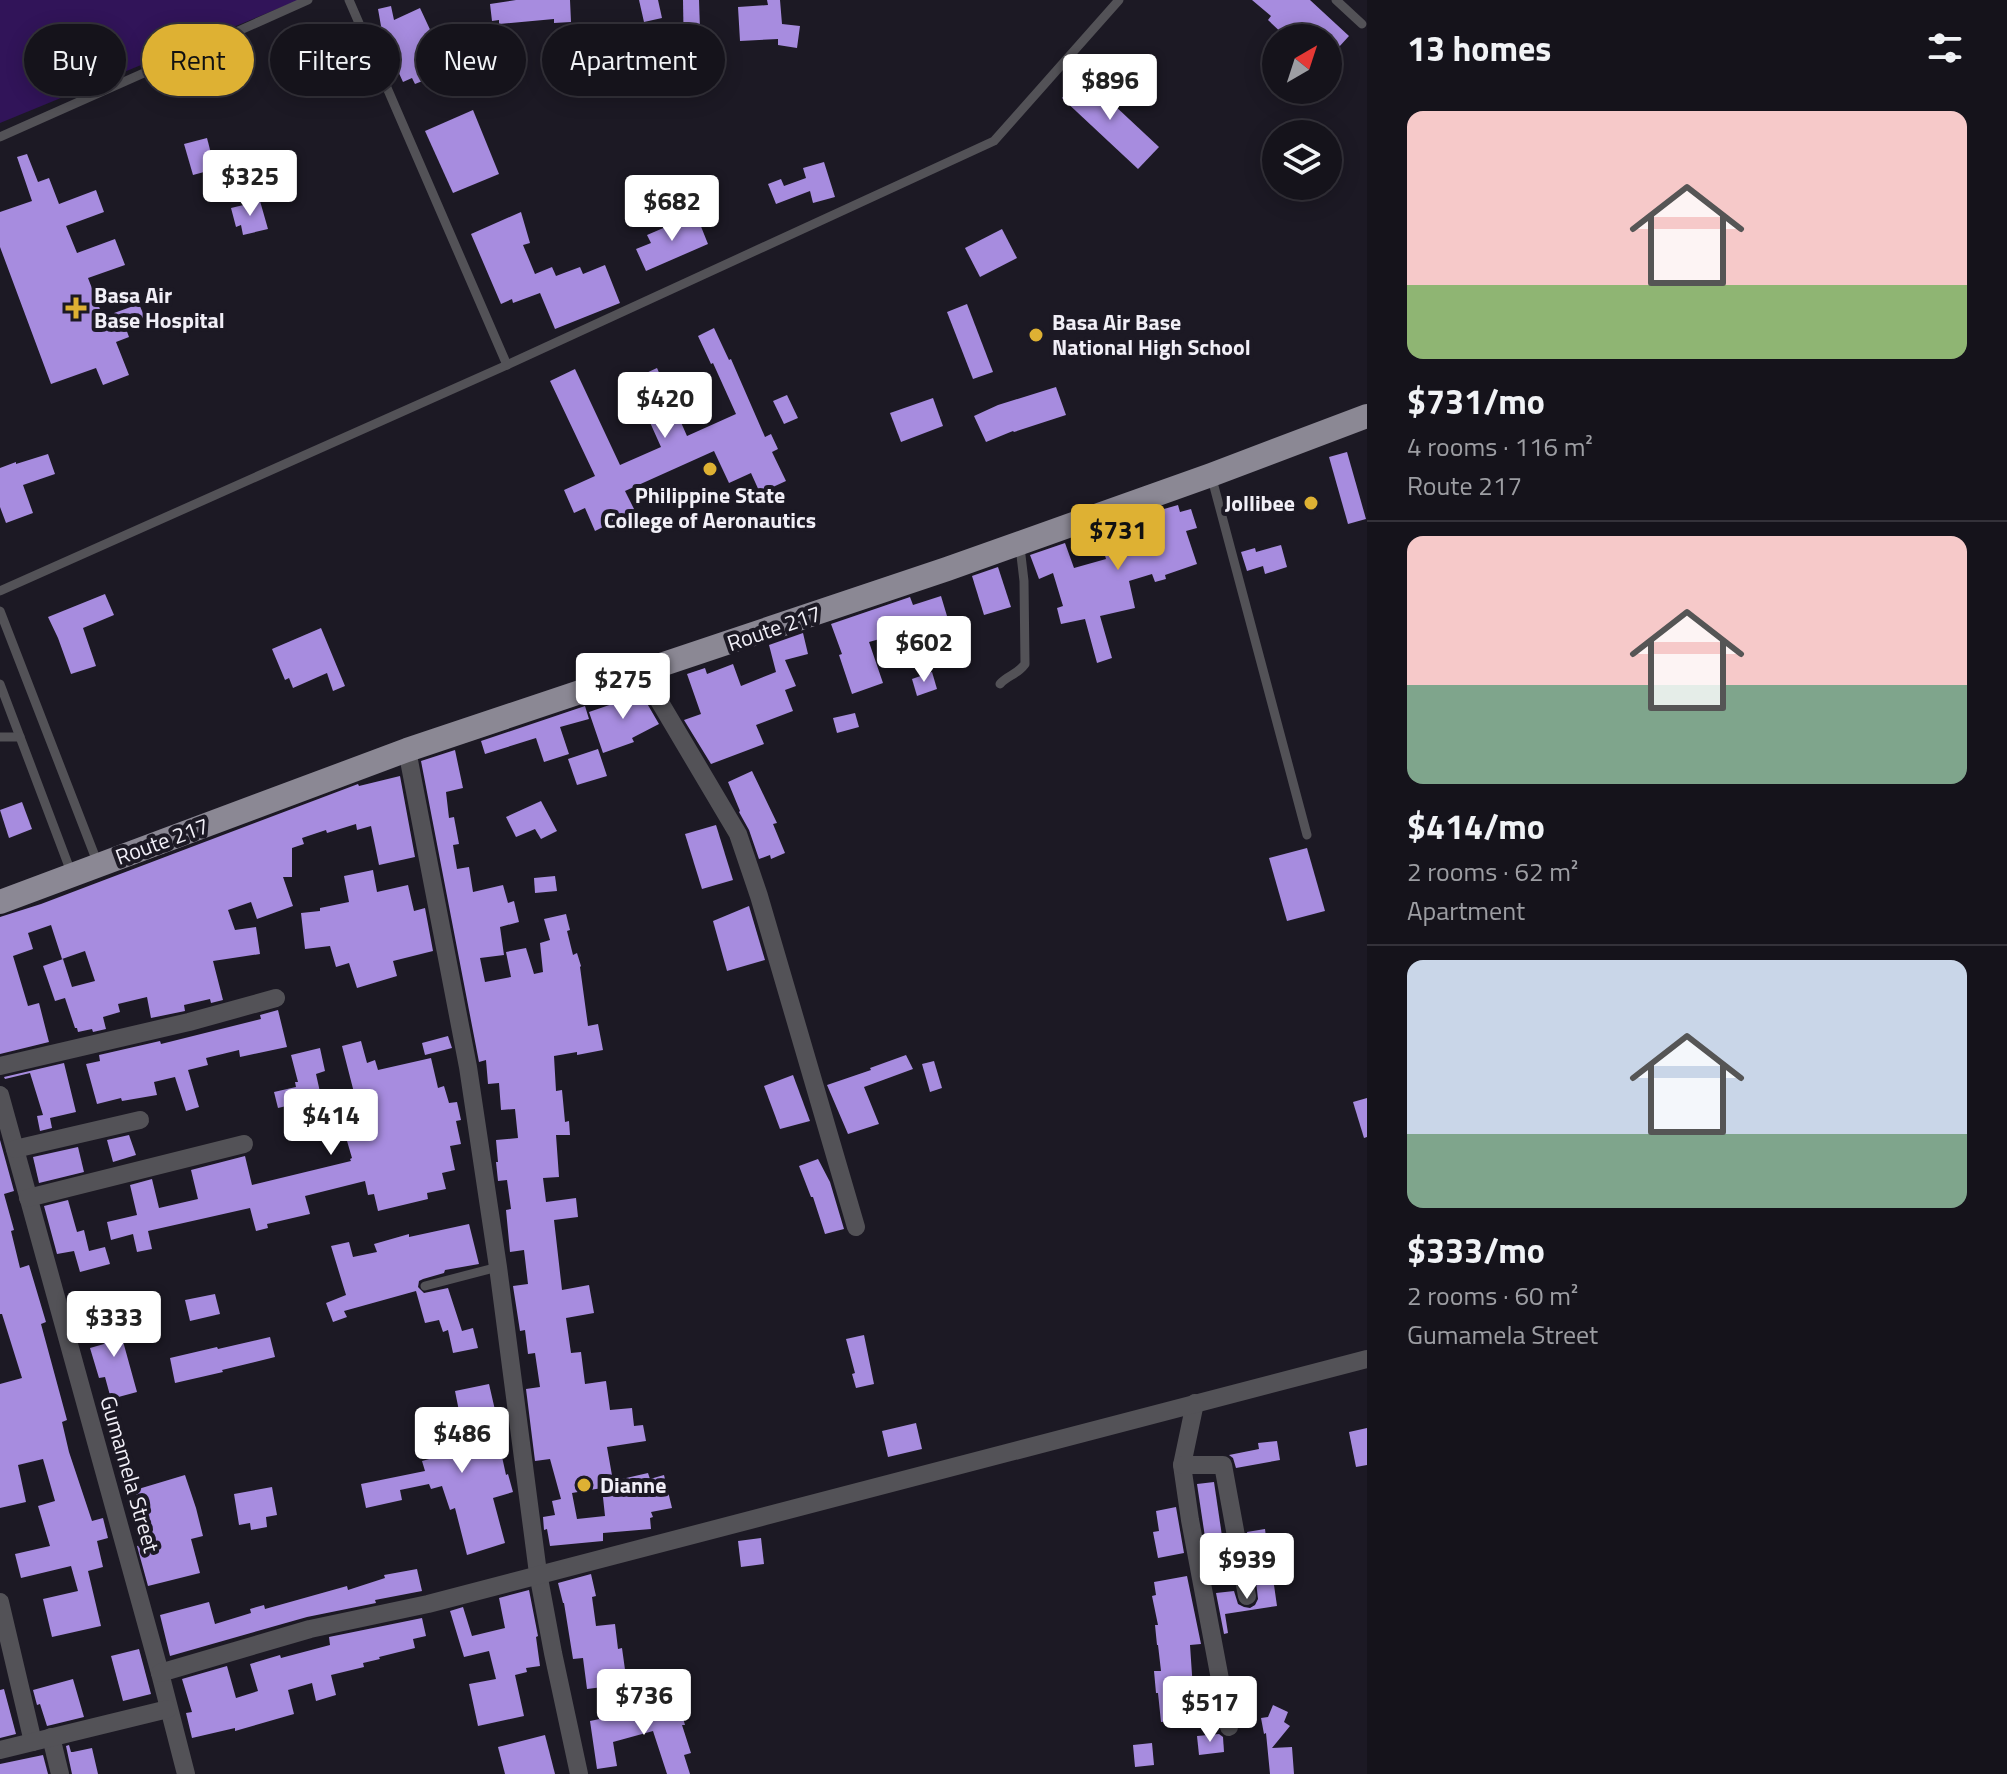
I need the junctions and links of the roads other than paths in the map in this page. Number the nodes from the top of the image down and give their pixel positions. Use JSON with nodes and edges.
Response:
{"nodes":[{"id":1,"x":308,"y":0,"type":"edge"},
{"id":2,"x":349,"y":0,"type":"edge"},
{"id":3,"x":1119,"y":0,"type":"edge"},
{"id":4,"x":1336,"y":0,"type":"edge"},
{"id":5,"x":1362,"y":24,"type":"dead end"},
{"id":6,"x":0,"y":137,"type":"edge"},
{"id":7,"x":507,"y":365,"type":"junction"},
{"id":8,"x":1367,"y":416,"type":"edge"},
{"id":9,"x":1211,"y":475,"type":"junction"},
{"id":10,"x":1019,"y":543,"type":"junction"},
{"id":11,"x":0,"y":591,"type":"edge"},
{"id":12,"x":0,"y":611,"type":"edge"},
{"id":13,"x":642,"y":672,"type":"junction"},
{"id":14,"x":0,"y":684,"type":"edge"},
{"id":15,"x":1000,"y":684,"type":"dead end"},
{"id":16,"x":0,"y":737,"type":"edge"},
{"id":17,"x":20,"y":737,"type":"junction"},
{"id":18,"x":407,"y":750,"type":"junction"},
{"id":19,"x":1307,"y":835,"type":"dead end"},
{"id":20,"x":98,"y":864,"type":"junction"},
{"id":21,"x":72,"y":875,"type":"junction"},
{"id":22,"x":0,"y":902,"type":"edge"},
{"id":23,"x":276,"y":998,"type":"dead end"},
{"id":24,"x":0,"y":1066,"type":"edge"},
{"id":25,"x":0,"y":1095,"type":"edge"},
{"id":26,"x":140,"y":1120,"type":"dead end"},
{"id":27,"x":244,"y":1144,"type":"dead end"},
{"id":28,"x":15,"y":1149,"type":"junction"},
{"id":29,"x":28,"y":1198,"type":"junction"},
{"id":30,"x":856,"y":1227,"type":"dead end"},
{"id":31,"x":498,"y":1267,"type":"junction"},
{"id":32,"x":425,"y":1286,"type":"dead end"},
{"id":33,"x":1367,"y":1359,"type":"edge"},
{"id":34,"x":1195,"y":1403,"type":"junction"},
{"id":35,"x":1182,"y":1465,"type":"junction"},
{"id":36,"x":538,"y":1573,"type":"junction"},
{"id":37,"x":1247,"y":1596,"type":"dead end"},
{"id":38,"x":0,"y":1602,"type":"edge"},
{"id":39,"x":160,"y":1673,"type":"junction"},
{"id":40,"x":168,"y":1709,"type":"junction"},
{"id":41,"x":1229,"y":1727,"type":"dead end"},
{"id":42,"x":42,"y":1739,"type":"junction"},
{"id":43,"x":0,"y":1750,"type":"edge"},
{"id":44,"x":60,"y":1774,"type":"edge"},
{"id":45,"x":186,"y":1774,"type":"edge"},
{"id":46,"x":579,"y":1774,"type":"edge"}],
"edges":[{"from":1,"to":6,"type":"lane"},
{"from":2,"to":7,"type":"lane"},
{"from":3,"to":7,"type":"lane"},
{"from":4,"to":5,"type":"lane"},
{"from":7,"to":11,"type":"lane"},
{"from":8,"to":9,"type":"main road","name":"Route 217"},
{"from":9,"to":10,"type":"main road","name":"Route 217"},
{"from":9,"to":19,"type":"lane"},
{"from":10,"to":13,"type":"main road","name":"Route 217"},
{"from":10,"to":15,"type":"lane"},
{"from":12,"to":20,"type":"lane"},
{"from":13,"to":18,"type":"main road","name":"Route 217"},
{"from":13,"to":30,"type":"street"},
{"from":14,"to":17,"type":"lane"},
{"from":16,"to":17,"type":"lane"},
{"from":17,"to":21,"type":"lane"},
{"from":18,"to":20,"type":"main road","name":"Route 217"},
{"from":18,"to":31,"type":"street"},
{"from":20,"to":21,"type":"main road","name":"Route 217"},
{"from":21,"to":22,"type":"main road","name":"Route 217"},
{"from":23,"to":24,"type":"street"},
{"from":25,"to":28,"type":"street","name":"Gumamela Street"},
{"from":26,"to":28,"type":"street"},
{"from":27,"to":29,"type":"street"},
{"from":28,"to":29,"type":"street","name":"Gumamela Street"},
{"from":29,"to":39,"type":"street","name":"Gumamela Street"},
{"from":31,"to":32,"type":"lane"},
{"from":31,"to":36,"type":"street"},
{"from":33,"to":34,"type":"street"},
{"from":34,"to":35,"type":"street"},
{"from":34,"to":36,"type":"street"},
{"from":35,"to":37,"type":"street"},
{"from":35,"to":41,"type":"street"},
{"from":36,"to":39,"type":"street"},
{"from":36,"to":46,"type":"street"},
{"from":38,"to":42,"type":"street"},
{"from":39,"to":40,"type":"street","name":"Gumamela Street"},
{"from":40,"to":42,"type":"street"},
{"from":40,"to":45,"type":"street","name":"Gumamela Street"},
{"from":42,"to":43,"type":"street"},
{"from":42,"to":44,"type":"street"}]}
